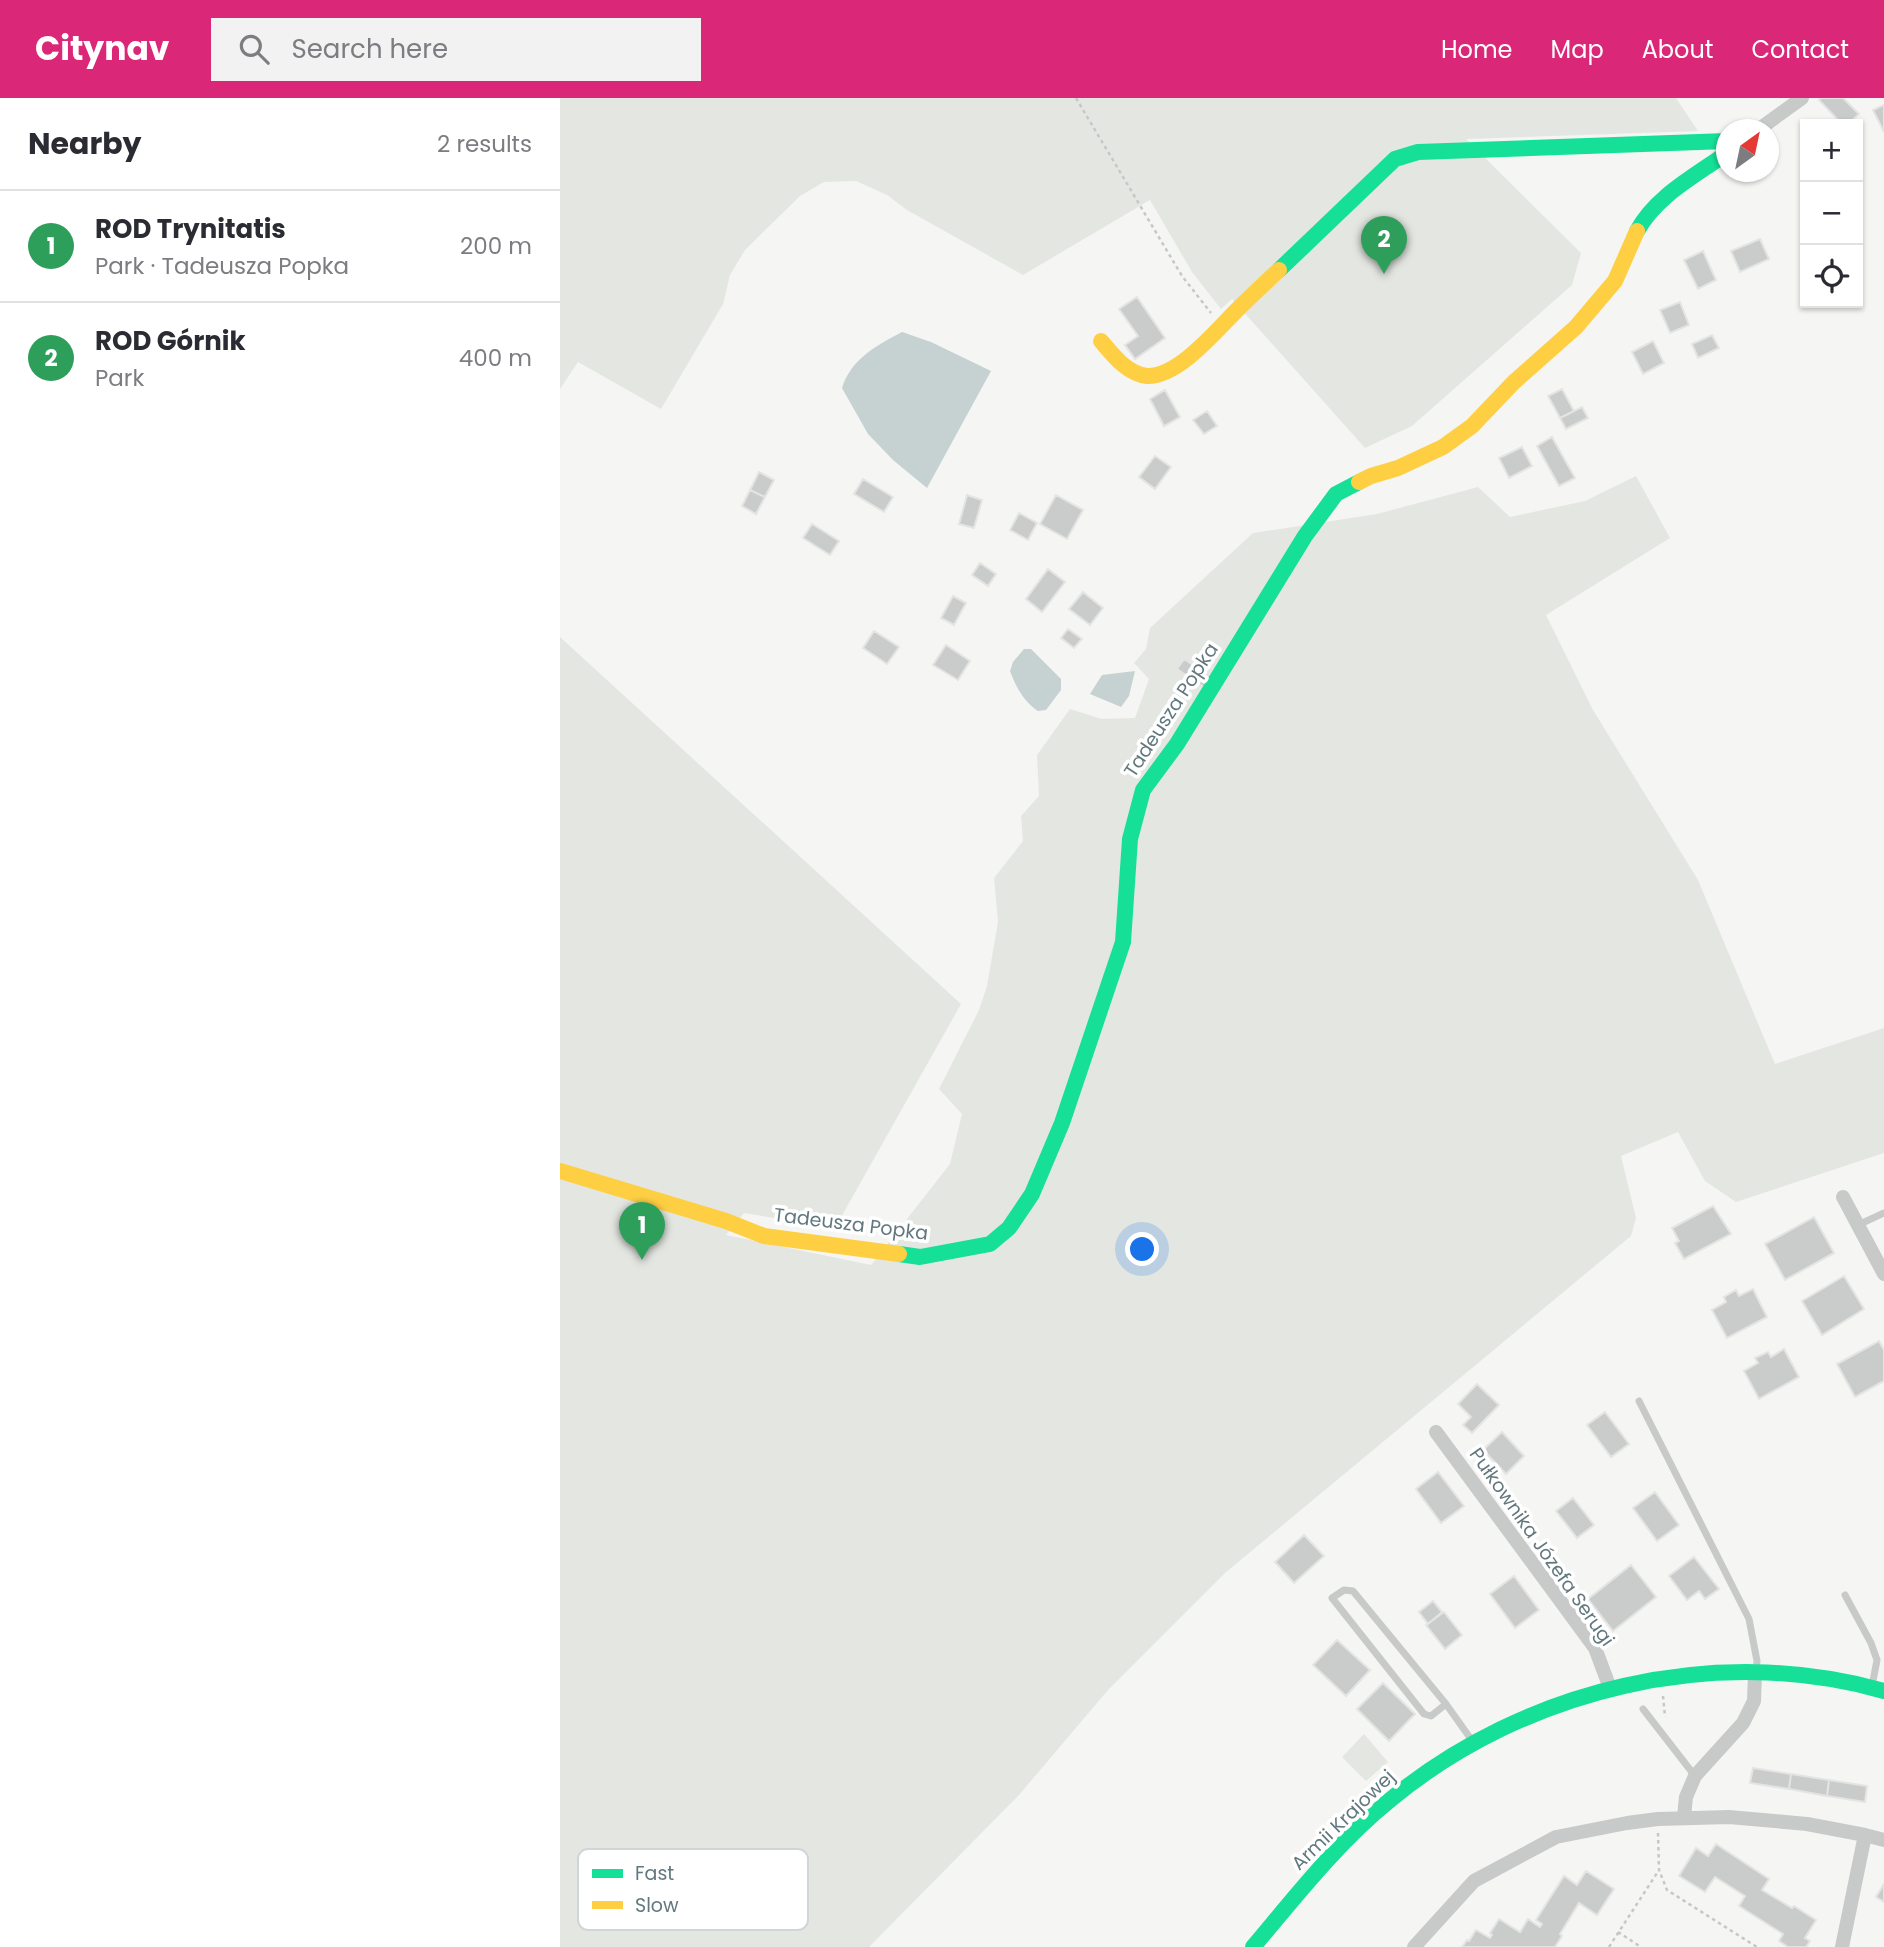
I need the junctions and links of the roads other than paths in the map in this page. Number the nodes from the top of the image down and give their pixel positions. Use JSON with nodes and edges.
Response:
{"nodes":[{"id":1,"x":1802,"y":98,"type":"edge"},
{"id":2,"x":1773,"y":119,"type":"edge"},
{"id":3,"x":1716,"y":141,"type":"edge"},
{"id":4,"x":1716,"y":161,"type":"edge"},
{"id":5,"x":1101,"y":341,"type":"dead end"},
{"id":6,"x":560,"y":1171,"type":"edge"},
{"id":7,"x":1843,"y":1197,"type":"dead end"},
{"id":8,"x":1884,"y":1213,"type":"edge"},
{"id":9,"x":1858,"y":1225,"type":"junction"},
{"id":10,"x":1884,"y":1274,"type":"edge"},
{"id":11,"x":1639,"y":1401,"type":"dead end"},
{"id":12,"x":1436,"y":1432,"type":"dead end"},
{"id":13,"x":1845,"y":1595,"type":"dead end"},
{"id":14,"x":1755,"y":1673,"type":"junction"},
{"id":15,"x":1610,"y":1688,"type":"junction"},
{"id":16,"x":1878,"y":1689,"type":"edge"},
{"id":17,"x":1446,"y":1704,"type":"junction"},
{"id":18,"x":1643,"y":1709,"type":"dead end"},
{"id":19,"x":1474,"y":1743,"type":"junction"},
{"id":20,"x":1695,"y":1776,"type":"junction"},
{"id":21,"x":1684,"y":1817,"type":"junction"},
{"id":22,"x":1865,"y":1835,"type":"junction"},
{"id":23,"x":1884,"y":1840,"type":"edge"},
{"id":24,"x":1253,"y":1947,"type":"edge"},
{"id":25,"x":1414,"y":1947,"type":"edge"},
{"id":26,"x":1842,"y":1947,"type":"edge"}],
"edges":[{"from":1,"to":2,"type":"street"},
{"from":3,"to":5,"type":"street"},
{"from":4,"to":6,"type":"street","name":"Tadeusza Popka"},
{"from":7,"to":9,"type":"street"},
{"from":8,"to":9,"type":"lane"},
{"from":9,"to":10,"type":"street"},
{"from":11,"to":14,"type":"lane"},
{"from":12,"to":15,"type":"street","name":"Pułkownika Józefa Serugi"},
{"from":13,"to":16,"type":"lane"},
{"from":14,"to":15,"type":"street","name":"Armii Krajowej"},
{"from":14,"to":16,"type":"street","name":"Armii Krajowej"},
{"from":14,"to":20,"type":"street"},
{"from":15,"to":19,"type":"street","name":"Armii Krajowej"},
{"from":17,"to":17,"type":"lane"},
{"from":17,"to":19,"type":"lane"},
{"from":18,"to":20,"type":"lane"},
{"from":19,"to":24,"type":"street","name":"Armii Krajowej"},
{"from":20,"to":21,"type":"street"},
{"from":21,"to":22,"type":"street"},
{"from":21,"to":25,"type":"street"},
{"from":22,"to":23,"type":"street"},
{"from":22,"to":26,"type":"street"}]}
